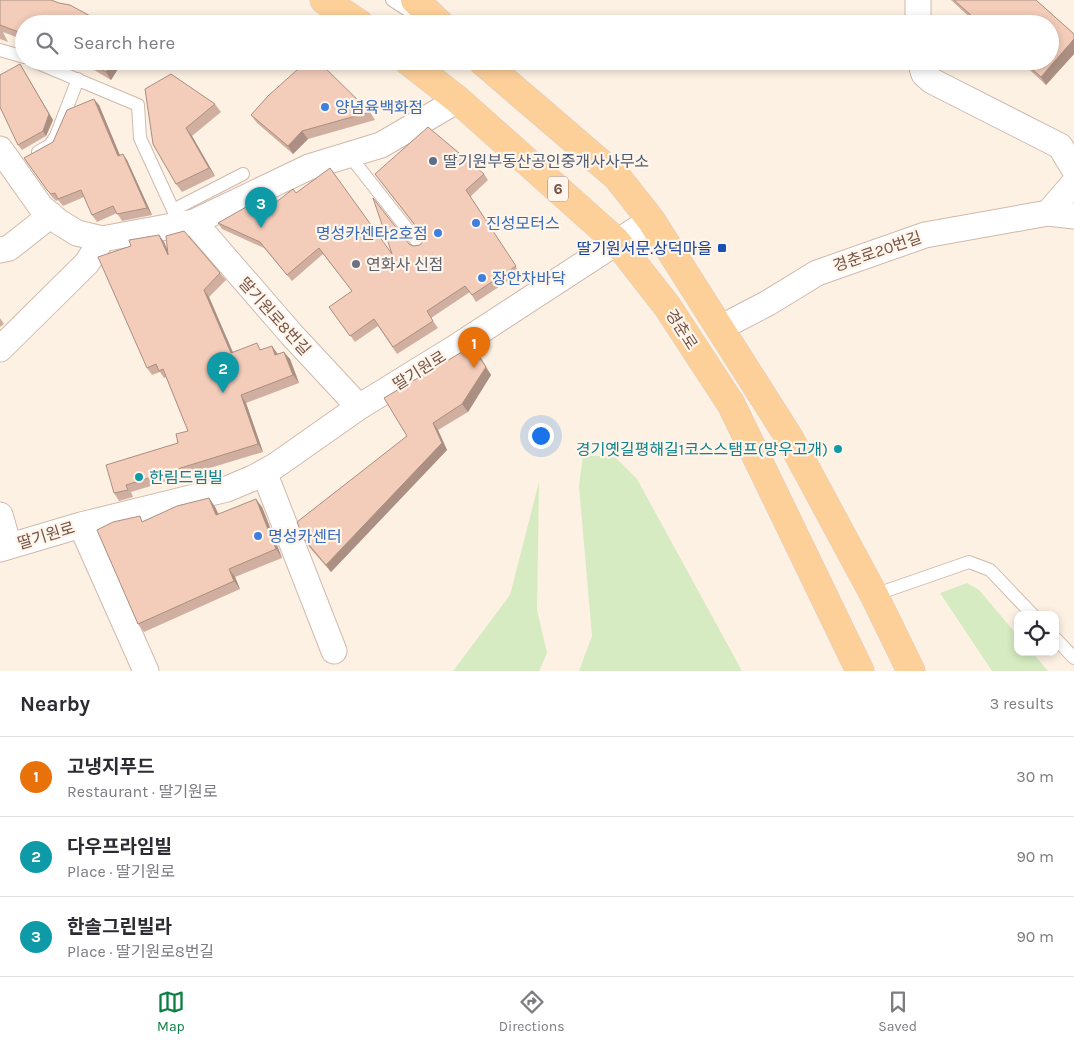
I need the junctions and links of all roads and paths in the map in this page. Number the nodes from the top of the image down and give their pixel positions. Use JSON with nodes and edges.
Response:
{"nodes":[{"id":1,"x":324,"y":0,"type":"edge"},
{"id":2,"x":392,"y":0,"type":"edge"},
{"id":3,"x":415,"y":0,"type":"edge"},
{"id":4,"x":918,"y":0,"type":"edge"},
{"id":5,"x":346,"y":15,"type":"edge"},
{"id":6,"x":416,"y":15,"type":"edge"},
{"id":7,"x":431,"y":15,"type":"edge"},
{"id":8,"x":918,"y":15,"type":"edge"},
{"id":9,"x":0,"y":50,"type":"edge"},
{"id":10,"x":15,"y":55,"type":"edge"},
{"id":11,"x":56,"y":70,"type":"edge"},
{"id":12,"x":420,"y":70,"type":"edge"},
{"id":13,"x":492,"y":70,"type":"edge"},
{"id":14,"x":923,"y":70,"type":"edge"},
{"id":15,"x":78,"y":79,"type":"junction"},
{"id":16,"x":458,"y":100,"type":"junction"},
{"id":17,"x":349,"y":155,"type":"junction"},
{"id":18,"x":6,"y":157,"type":"edge"},
{"id":19,"x":1074,"y":169,"type":"edge"},
{"id":20,"x":243,"y":174,"type":"dead end"},
{"id":21,"x":1074,"y":183,"type":"edge"},
{"id":22,"x":1048,"y":213,"type":"junction"},
{"id":23,"x":51,"y":215,"type":"junction"},
{"id":24,"x":1074,"y":216,"type":"edge"},
{"id":25,"x":182,"y":219,"type":"junction"},
{"id":26,"x":651,"y":220,"type":"junction"},
{"id":27,"x":102,"y":240,"type":"junction"},
{"id":28,"x":616,"y":241,"type":"junction"},
{"id":29,"x":420,"y":245,"type":"edge"},
{"id":30,"x":0,"y":250,"type":"edge"},
{"id":31,"x":720,"y":328,"type":"junction"},
{"id":32,"x":0,"y":349,"type":"edge"},
{"id":33,"x":359,"y":407,"type":"junction"},
{"id":34,"x":264,"y":472,"type":"junction"},
{"id":35,"x":0,"y":515,"type":"edge"},
{"id":36,"x":81,"y":525,"type":"junction"},
{"id":37,"x":5,"y":548,"type":"edge"},
{"id":38,"x":874,"y":595,"type":"junction"},
{"id":39,"x":1029,"y":611,"type":"edge"},
{"id":40,"x":1059,"y":642,"type":"edge"},
{"id":41,"x":334,"y":651,"type":"dead end"},
{"id":42,"x":1074,"y":658,"type":"edge"},
{"id":43,"x":146,"y":671,"type":"edge"},
{"id":44,"x":860,"y":671,"type":"edge"},
{"id":45,"x":911,"y":671,"type":"edge"}],
"edges":[{"from":1,"to":5,"type":"main road"},
{"from":2,"to":6,"type":"lane"},
{"from":3,"to":7,"type":"main road"},
{"from":4,"to":8,"type":"street"},
{"from":9,"to":10,"type":"lane"},
{"from":11,"to":15,"type":"lane"},
{"from":12,"to":16,"type":"main road","name":"경춘로","number":"6"},
{"from":13,"to":26,"type":"main road","name":"경춘로"},
{"from":14,"to":19,"type":"street"},
{"from":15,"to":18,"type":"lane"},
{"from":15,"to":25,"type":"lane"},
{"from":16,"to":17,"type":"street"},
{"from":16,"to":28,"type":"main road","name":"경춘로","number":"6"},
{"from":17,"to":25,"type":"street"},
{"from":17,"to":29,"type":"lane"},
{"from":18,"to":23,"type":"street"},
{"from":20,"to":25,"type":"lane"},
{"from":21,"to":22,"type":"street"},
{"from":22,"to":24,"type":"street","name":"경춘로20번길"},
{"from":22,"to":31,"type":"street","name":"경춘로20번길"},
{"from":23,"to":27,"type":"street"},
{"from":23,"to":30,"type":"street"},
{"from":25,"to":27,"type":"street"},
{"from":25,"to":33,"type":"street","name":"딸기원로8번길"},
{"from":26,"to":28,"type":"street","name":"딸기원로"},
{"from":26,"to":31,"type":"main road","name":"경춘로"},
{"from":27,"to":32,"type":"street"},
{"from":28,"to":33,"type":"street","name":"딸기원로"},
{"from":28,"to":44,"type":"main road","name":"경춘로","number":"6"},
{"from":31,"to":38,"type":"main road","name":"경춘로"},
{"from":33,"to":34,"type":"street","name":"딸기원로"},
{"from":34,"to":36,"type":"street","name":"딸기원로"},
{"from":34,"to":41,"type":"street"},
{"from":35,"to":37,"type":"street"},
{"from":36,"to":37,"type":"street","name":"딸기원로"},
{"from":36,"to":43,"type":"street"},
{"from":38,"to":39,"type":"lane"},
{"from":38,"to":45,"type":"main road","name":"경춘로"},
{"from":40,"to":42,"type":"lane"}]}
